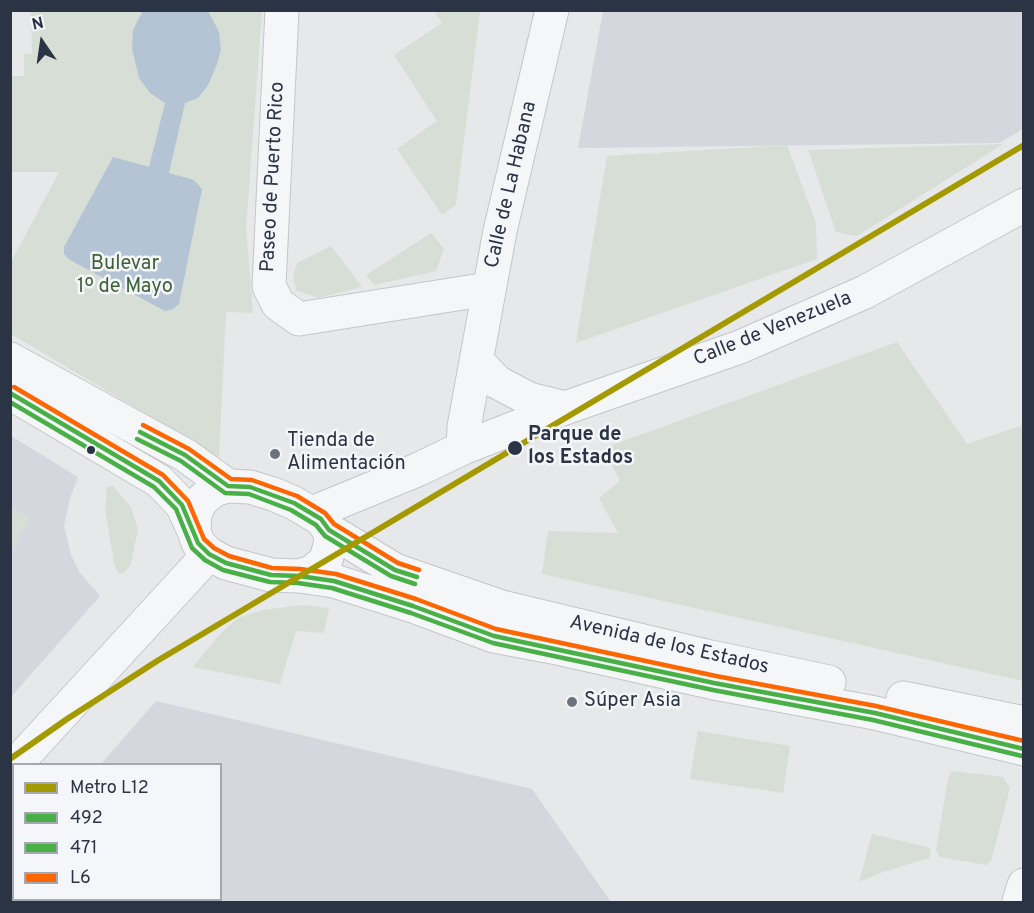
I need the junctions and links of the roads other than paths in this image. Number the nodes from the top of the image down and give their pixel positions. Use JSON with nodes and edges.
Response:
{"nodes":[{"id":1,"x":282,"y":10,"type":"edge"},
{"id":2,"x":552,"y":10,"type":"edge"},
{"id":3,"x":1023,"y":205,"type":"edge"},
{"id":4,"x":488,"y":289,"type":"junction"},
{"id":5,"x":10,"y":359,"type":"edge"},
{"id":6,"x":476,"y":360,"type":"junction"},
{"id":7,"x":10,"y":393,"type":"edge"},
{"id":8,"x":565,"y":408,"type":"junction"},
{"id":9,"x":463,"y":448,"type":"junction"},
{"id":10,"x":228,"y":486,"type":"junction"},
{"id":11,"x":320,"y":521,"type":"junction"},
{"id":12,"x":202,"y":542,"type":"junction"},
{"id":13,"x":299,"y":576,"type":"junction"},
{"id":14,"x":1023,"y":723,"type":"edge"},
{"id":15,"x":1023,"y":749,"type":"edge"},
{"id":16,"x":17,"y":763,"type":"edge"},
{"id":17,"x":1023,"y":885,"type":"edge"},
{"id":18,"x":1019,"y":903,"type":"edge"}],
"edges":[{"from":1,"to":4,"type":"street","name":"Paseo de Puerto Rico"},
{"from":2,"to":4,"type":"street","name":"Calle de La Habana"},
{"from":3,"to":8,"type":"street","name":"Calle de Venezuela"},
{"from":4,"to":6,"type":"street","name":"Calle de La Habana"},
{"from":5,"to":10,"type":"street"},
{"from":6,"to":8,"type":"street"},
{"from":6,"to":9,"type":"street","name":"Calle de La Habana"},
{"from":7,"to":12,"type":"street"},
{"from":8,"to":9,"type":"street","name":"Calle de Venezuela"},
{"from":9,"to":11,"type":"street","name":"Calle de Venezuela"},
{"from":10,"to":11,"type":"street"},
{"from":10,"to":12,"type":"street"},
{"from":11,"to":13,"type":"street"},
{"from":11,"to":14,"type":"street","name":"Avenida de los Estados"},
{"from":12,"to":13,"type":"street"},
{"from":12,"to":16,"type":"street"},
{"from":13,"to":15,"type":"street","name":"Avenida de los Estados"},
{"from":17,"to":18,"type":"street"}]}
